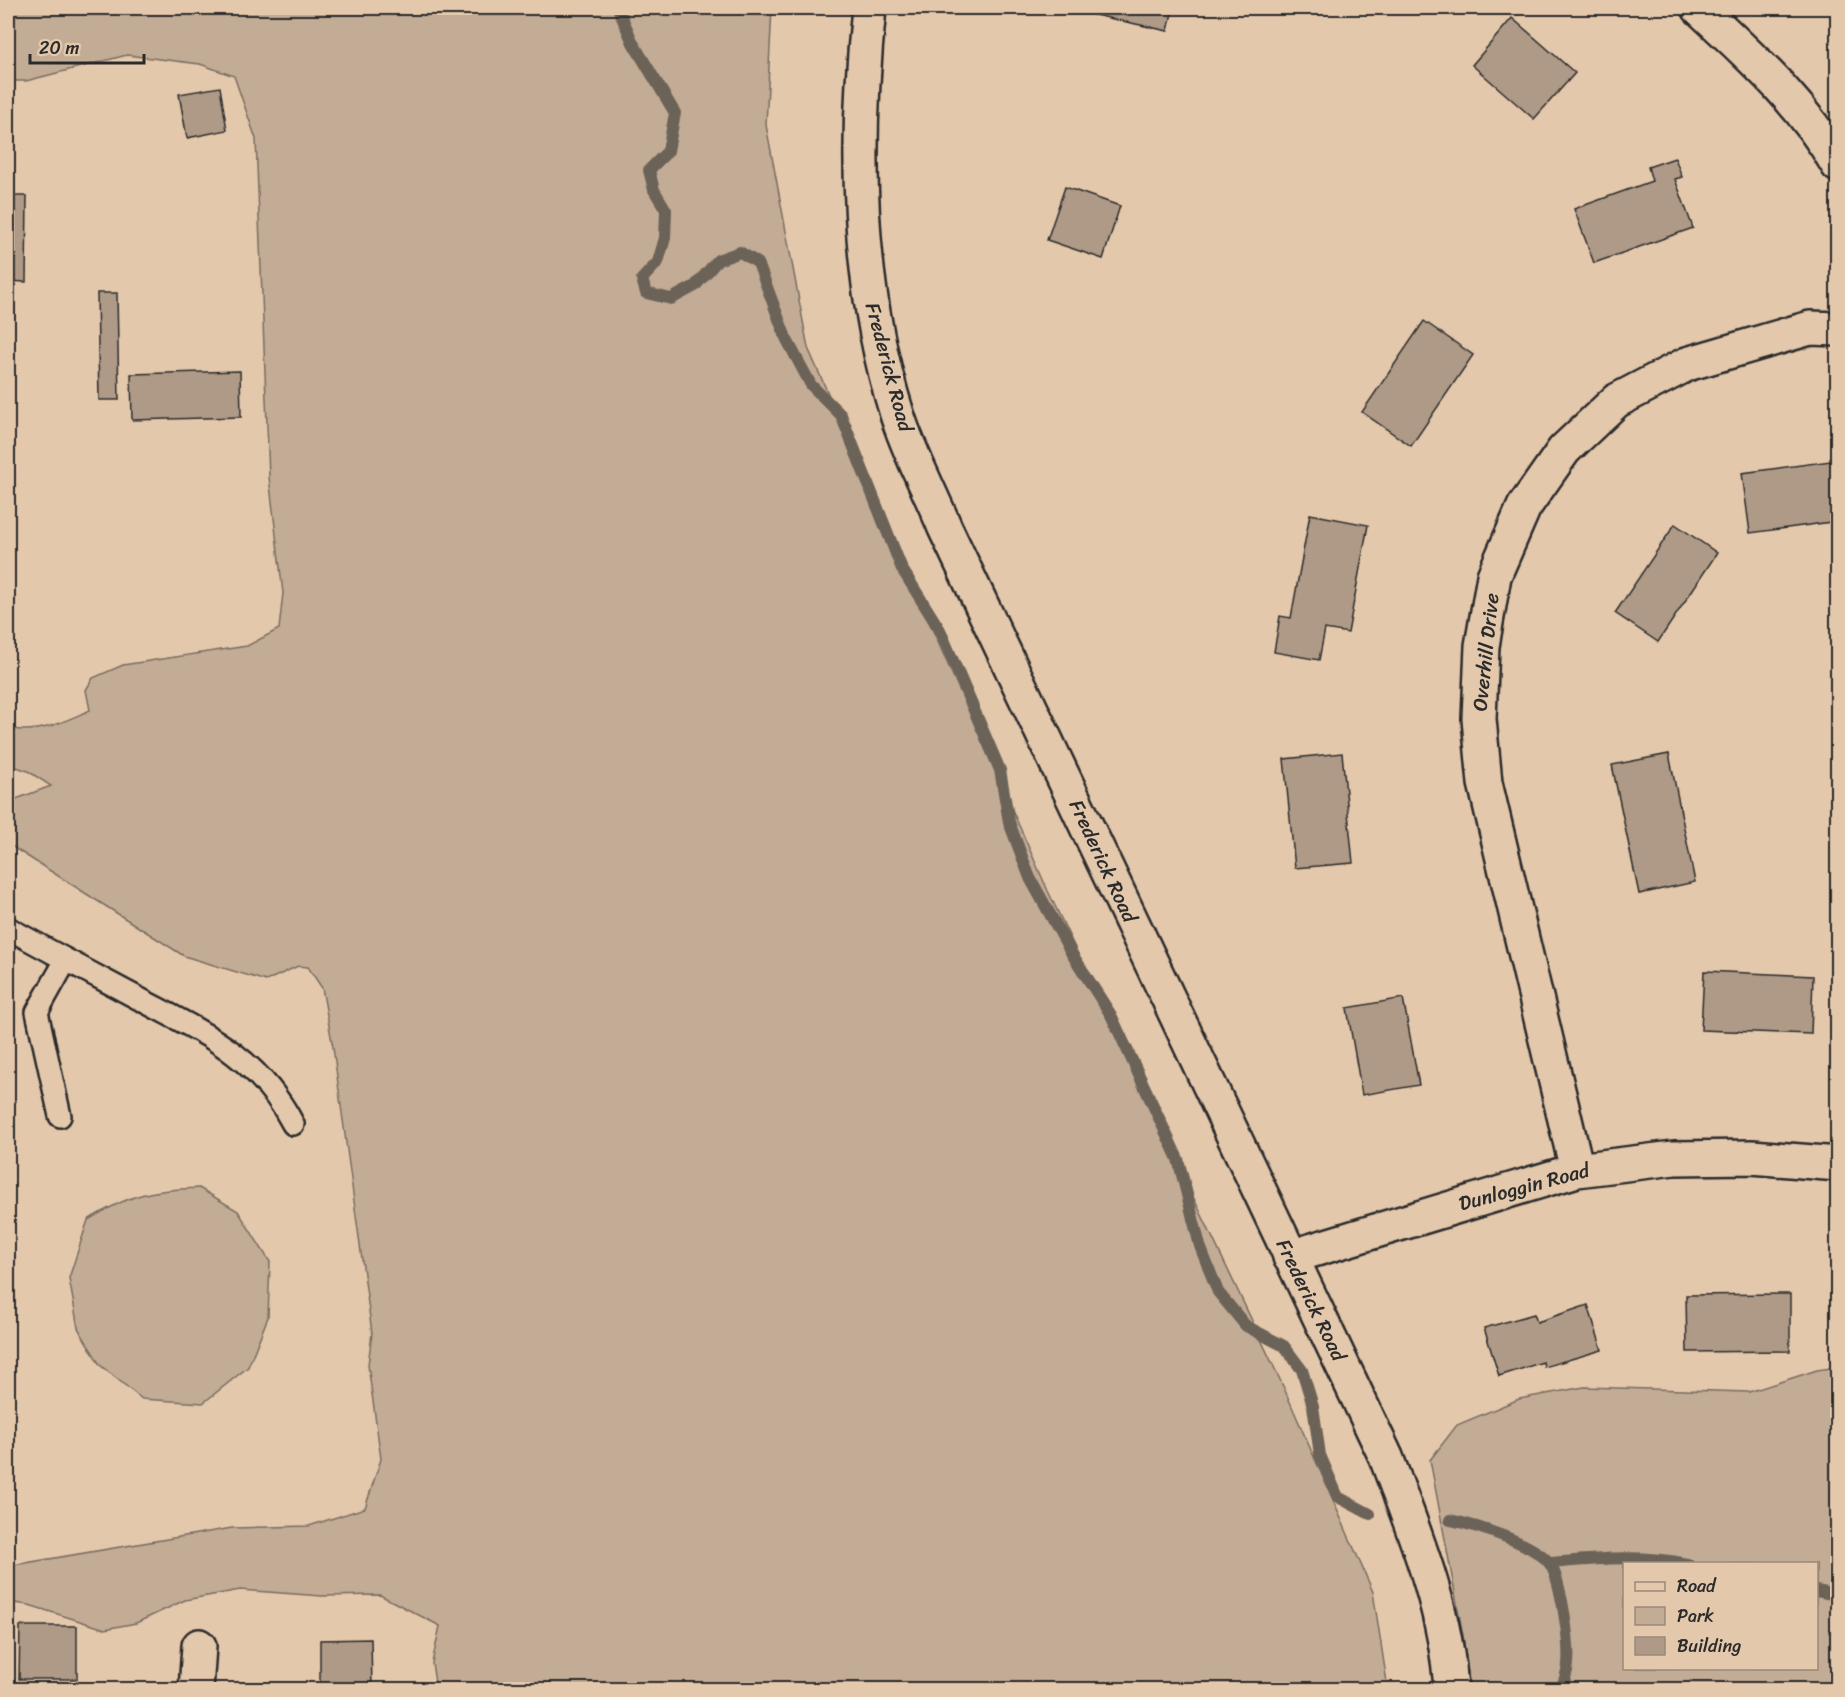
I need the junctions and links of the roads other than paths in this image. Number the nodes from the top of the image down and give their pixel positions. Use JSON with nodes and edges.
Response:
{"nodes":[{"id":1,"x":869,"y":8,"type":"edge"},
{"id":2,"x":1699,"y":8,"type":"edge"},
{"id":3,"x":1838,"y":165,"type":"edge"},
{"id":4,"x":1838,"y":329,"type":"edge"},
{"id":5,"x":8,"y":928,"type":"edge"},
{"id":6,"x":66,"y":960,"type":"junction"},
{"id":7,"x":60,"y":1116,"type":"dead end"},
{"id":8,"x":292,"y":1124,"type":"dead end"},
{"id":9,"x":1838,"y":1164,"type":"edge"},
{"id":10,"x":1576,"y":1170,"type":"junction"},
{"id":11,"x":1290,"y":1257,"type":"junction"},
{"id":12,"x":199,"y":1646,"type":"dead end"},
{"id":13,"x":196,"y":1689,"type":"edge"},
{"id":14,"x":1451,"y":1689,"type":"edge"}],
"edges":[{"from":1,"to":11,"type":"street","name":"Frederick Road"},
{"from":2,"to":3,"type":"street"},
{"from":4,"to":10,"type":"street","name":"Overhill Drive"},
{"from":5,"to":6,"type":"lane"},
{"from":6,"to":7,"type":"lane"},
{"from":6,"to":8,"type":"lane"},
{"from":9,"to":10,"type":"street","name":"Dunloggin Road"},
{"from":10,"to":11,"type":"street","name":"Dunloggin Road"},
{"from":11,"to":14,"type":"street","name":"Frederick Road"},
{"from":12,"to":13,"type":"street"}]}
